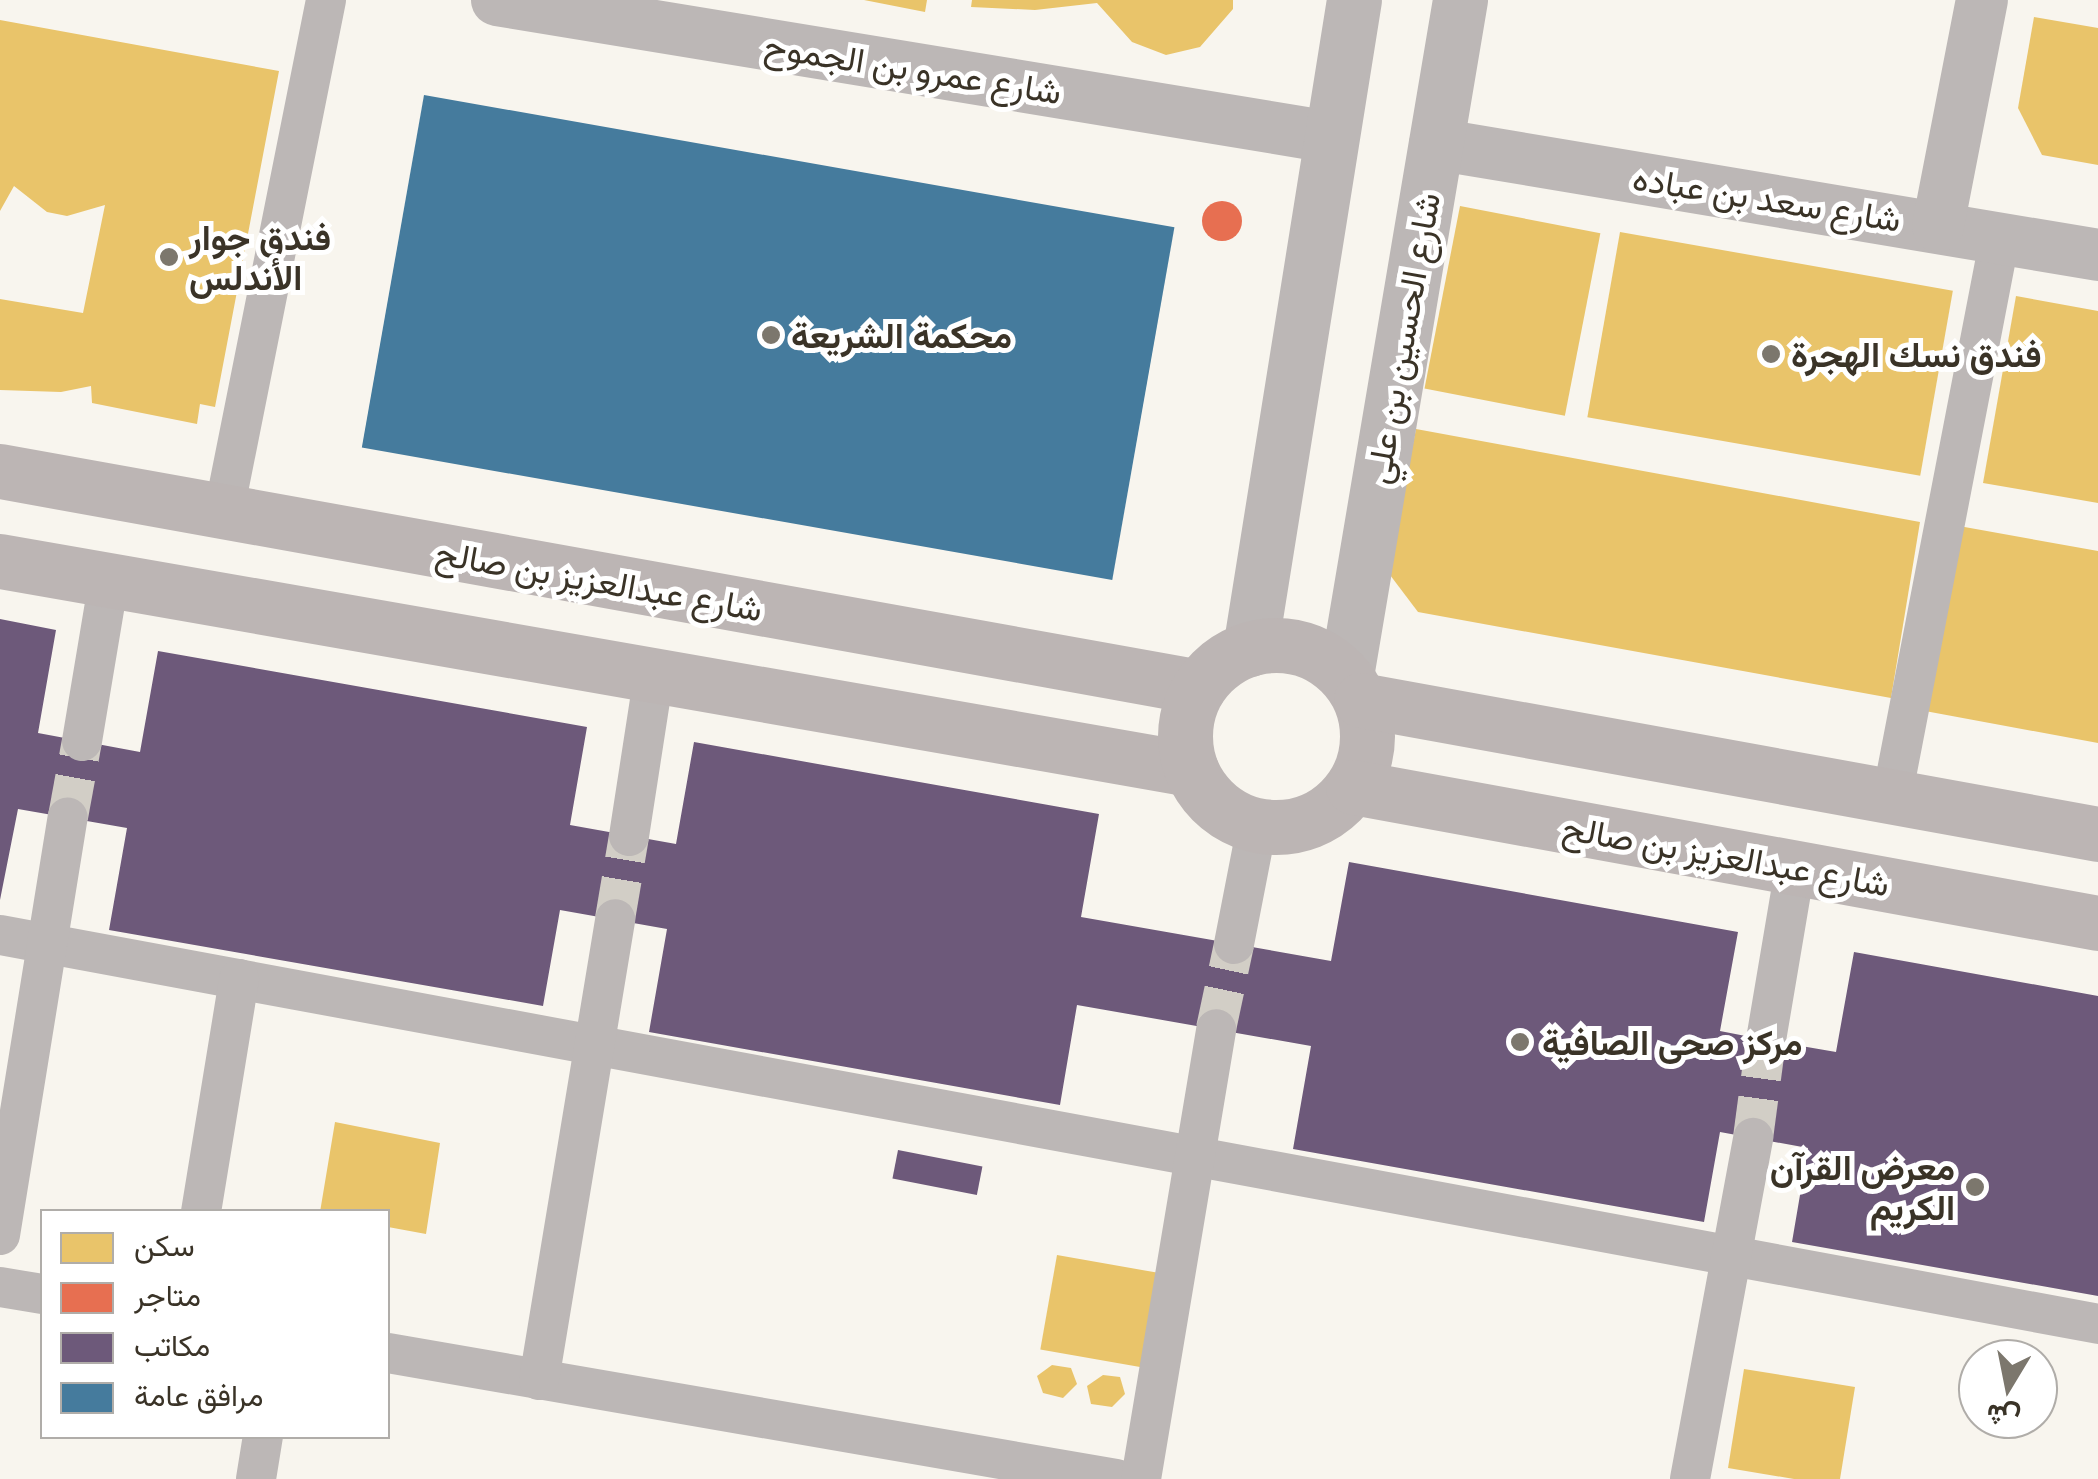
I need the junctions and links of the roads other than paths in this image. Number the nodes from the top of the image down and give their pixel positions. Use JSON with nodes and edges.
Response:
{"nodes":[{"id":1,"x":326,"y":0,"type":"edge"},
{"id":2,"x":497,"y":0,"type":"edge"},
{"id":3,"x":1354,"y":0,"type":"edge"},
{"id":4,"x":1460,"y":0,"type":"edge"},
{"id":5,"x":1982,"y":0,"type":"edge"},
{"id":6,"x":1330,"y":137,"type":"junction"},
{"id":7,"x":1435,"y":144,"type":"junction"},
{"id":8,"x":1938,"y":226,"type":"junction"},
{"id":9,"x":2000,"y":237,"type":"junction"},
{"id":10,"x":2098,"y":255,"type":"edge"},
{"id":11,"x":0,"y":471,"type":"edge"},
{"id":12,"x":224,"y":511,"type":"junction"},
{"id":13,"x":0,"y":561,"type":"edge"},
{"id":14,"x":109,"y":580,"type":"junction"},
{"id":15,"x":1250,"y":648,"type":"junction"},
{"id":16,"x":654,"y":676,"type":"junction"},
{"id":17,"x":1199,"y":687,"type":"junction"},
{"id":18,"x":1353,"y":688,"type":"junction"},
{"id":19,"x":82,"y":741,"type":"tunnel mouth"},
{"id":20,"x":1191,"y":769,"type":"junction"},
{"id":21,"x":1353,"y":787,"type":"junction"},
{"id":22,"x":1892,"y":797,"type":"junction"},
{"id":23,"x":68,"y":817,"type":"tunnel mouth"},
{"id":24,"x":1257,"y":826,"type":"junction"},
{"id":25,"x":2098,"y":834,"type":"edge"},
{"id":26,"x":628,"y":836,"type":"tunnel mouth"},
{"id":27,"x":1795,"y":868,"type":"junction"},
{"id":28,"x":615,"y":920,"type":"tunnel mouth"},
{"id":29,"x":2098,"y":923,"type":"edge"},
{"id":30,"x":0,"y":935,"type":"edge"},
{"id":31,"x":46,"y":944,"type":"junction"},
{"id":32,"x":1234,"y":944,"type":"tunnel mouth"},
{"id":33,"x":239,"y":978,"type":"junction"},
{"id":34,"x":1216,"y":1030,"type":"tunnel mouth"},
{"id":35,"x":1766,"y":1040,"type":"tunnel mouth"},
{"id":36,"x":596,"y":1045,"type":"junction"},
{"id":37,"x":1753,"y":1138,"type":"tunnel mouth"},
{"id":38,"x":1194,"y":1156,"type":"junction"},
{"id":39,"x":201,"y":1209,"type":"edge"},
{"id":40,"x":0,"y":1235,"type":"edge"},
{"id":41,"x":1732,"y":1256,"type":"junction"},
{"id":42,"x":0,"y":1287,"type":"edge"},
{"id":43,"x":40,"y":1294,"type":"edge"},
{"id":44,"x":2098,"y":1324,"type":"edge"},
{"id":45,"x":390,"y":1353,"type":"edge"},
{"id":46,"x":538,"y":1380,"type":"junction"},
{"id":47,"x":263,"y":1439,"type":"edge"},
{"id":48,"x":256,"y":1479,"type":"edge"},
{"id":49,"x":1116,"y":1479,"type":"edge"},
{"id":50,"x":1142,"y":1479,"type":"edge"},
{"id":51,"x":1690,"y":1479,"type":"edge"}],
"edges":[{"from":1,"to":12,"type":"street"},
{"from":2,"to":6,"type":"street","name":"شارع عمرو بن الجموح"},
{"from":3,"to":6,"type":"street"},
{"from":4,"to":7,"type":"street","name":"شارع الحسين بن علي"},
{"from":5,"to":8,"type":"street"},
{"from":6,"to":15,"type":"street"},
{"from":7,"to":8,"type":"street","name":"شارع سعد بن عباده"},
{"from":7,"to":18,"type":"street","name":"شارع الحسين بن علي"},
{"from":8,"to":9,"type":"street","name":"شارع سعد بن عباده"},
{"from":9,"to":10,"type":"street","name":"شارع سعد بن عباده"},
{"from":9,"to":22,"type":"street"},
{"from":11,"to":12,"type":"main road","name":"شارع عبدالعزيز بن صالح"},
{"from":12,"to":17,"type":"main road","name":"شارع عبدالعزيز بن صالح"},
{"from":13,"to":14,"type":"main road"},
{"from":14,"to":16,"type":"main road"},
{"from":14,"to":19,"type":"street"},
{"from":15,"to":17,"type":"main road"},
{"from":15,"to":18,"type":"main road"},
{"from":16,"to":20,"type":"main road"},
{"from":16,"to":26,"type":"street"},
{"from":17,"to":20,"type":"main road"},
{"from":18,"to":21,"type":"main road"},
{"from":18,"to":22,"type":"main road"},
{"from":20,"to":24,"type":"main road"},
{"from":21,"to":24,"type":"main road"},
{"from":21,"to":27,"type":"main road","name":"شارع عبدالعزيز بن صالح"},
{"from":22,"to":25,"type":"main road"},
{"from":23,"to":31,"type":"street"},
{"from":24,"to":32,"type":"street"},
{"from":27,"to":29,"type":"main road","name":"شارع عبدالعزيز بن صالح"},
{"from":27,"to":35,"type":"street"},
{"from":28,"to":36,"type":"street"},
{"from":30,"to":31,"type":"street"},
{"from":31,"to":33,"type":"street"},
{"from":31,"to":40,"type":"street"},
{"from":33,"to":36,"type":"street"},
{"from":33,"to":39,"type":"street"},
{"from":34,"to":38,"type":"street"},
{"from":36,"to":38,"type":"street"},
{"from":36,"to":46,"type":"street"},
{"from":37,"to":41,"type":"street"},
{"from":38,"to":41,"type":"street"},
{"from":38,"to":50,"type":"street"},
{"from":41,"to":44,"type":"street"},
{"from":41,"to":51,"type":"street"},
{"from":42,"to":43,"type":"street"},
{"from":45,"to":46,"type":"street"},
{"from":46,"to":49,"type":"street"},
{"from":47,"to":48,"type":"street"}]}
